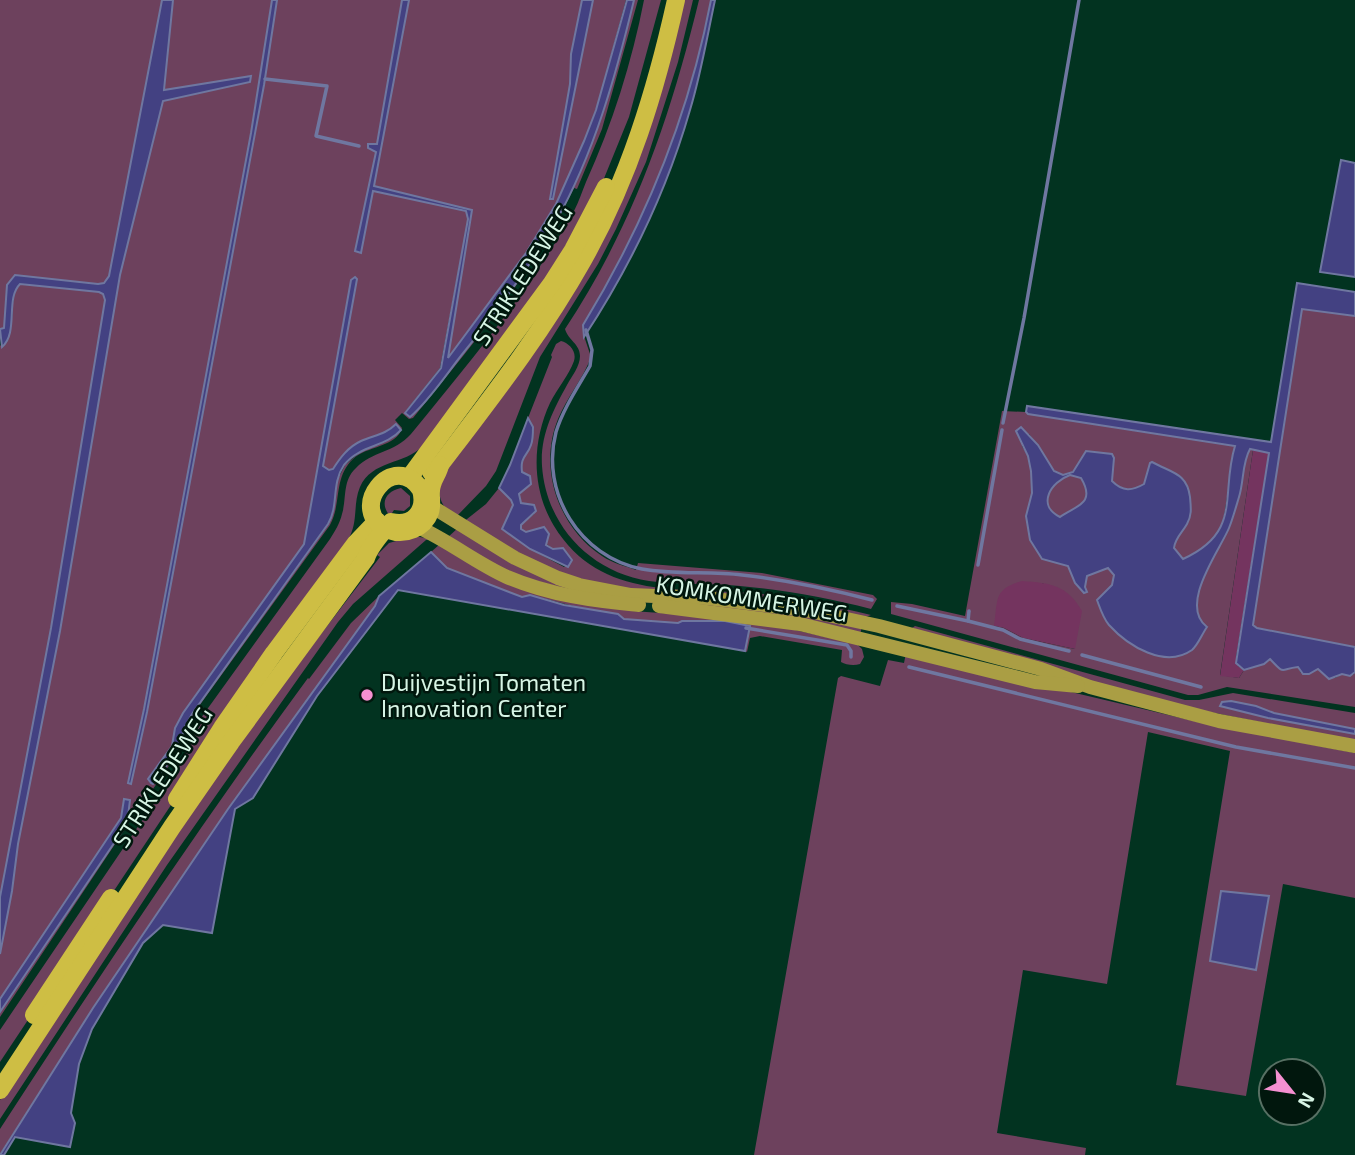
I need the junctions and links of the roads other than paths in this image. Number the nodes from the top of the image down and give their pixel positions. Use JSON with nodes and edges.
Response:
{"nodes":[{"id":1,"x":665,"y":0,"type":"edge"},
{"id":2,"x":676,"y":0,"type":"edge"},
{"id":3,"x":430,"y":448,"type":"junction"},
{"id":4,"x":423,"y":492,"type":"junction"},
{"id":5,"x":386,"y":527,"type":"junction"},
{"id":6,"x":418,"y":527,"type":"junction"},
{"id":7,"x":360,"y":551,"type":"junction"},
{"id":8,"x":1090,"y":687,"type":"junction"},
{"id":9,"x":1355,"y":746,"type":"edge"},
{"id":10,"x":0,"y":1068,"type":"edge"},
{"id":11,"x":0,"y":1090,"type":"edge"}],
"edges":[{"from":1,"to":3,"type":"main road","name":"STRIKLEDEWEG"},
{"from":2,"to":4,"type":"main road","name":"STRIKLEDEWEG"},
{"from":3,"to":4,"type":"main road","name":"STRIKLEDEWEG"},
{"from":3,"to":7,"type":"main road"},
{"from":4,"to":5,"type":"main road"},
{"from":4,"to":5,"type":"main road"},
{"from":4,"to":6,"type":"main road"},
{"from":4,"to":8,"type":"main road","name":"KOMKOMMERWEG"},
{"from":5,"to":6,"type":"main road"},
{"from":5,"to":7,"type":"main road","name":"STRIKLEDEWEG"},
{"from":6,"to":8,"type":"main road","name":"KOMKOMMERWEG"},
{"from":7,"to":10,"type":"main road","name":"STRIKLEDEWEG"},
{"from":7,"to":11,"type":"main road","name":"STRIKLEDEWEG"},
{"from":8,"to":9,"type":"main road","name":"KOMKOMMERWEG"}]}
